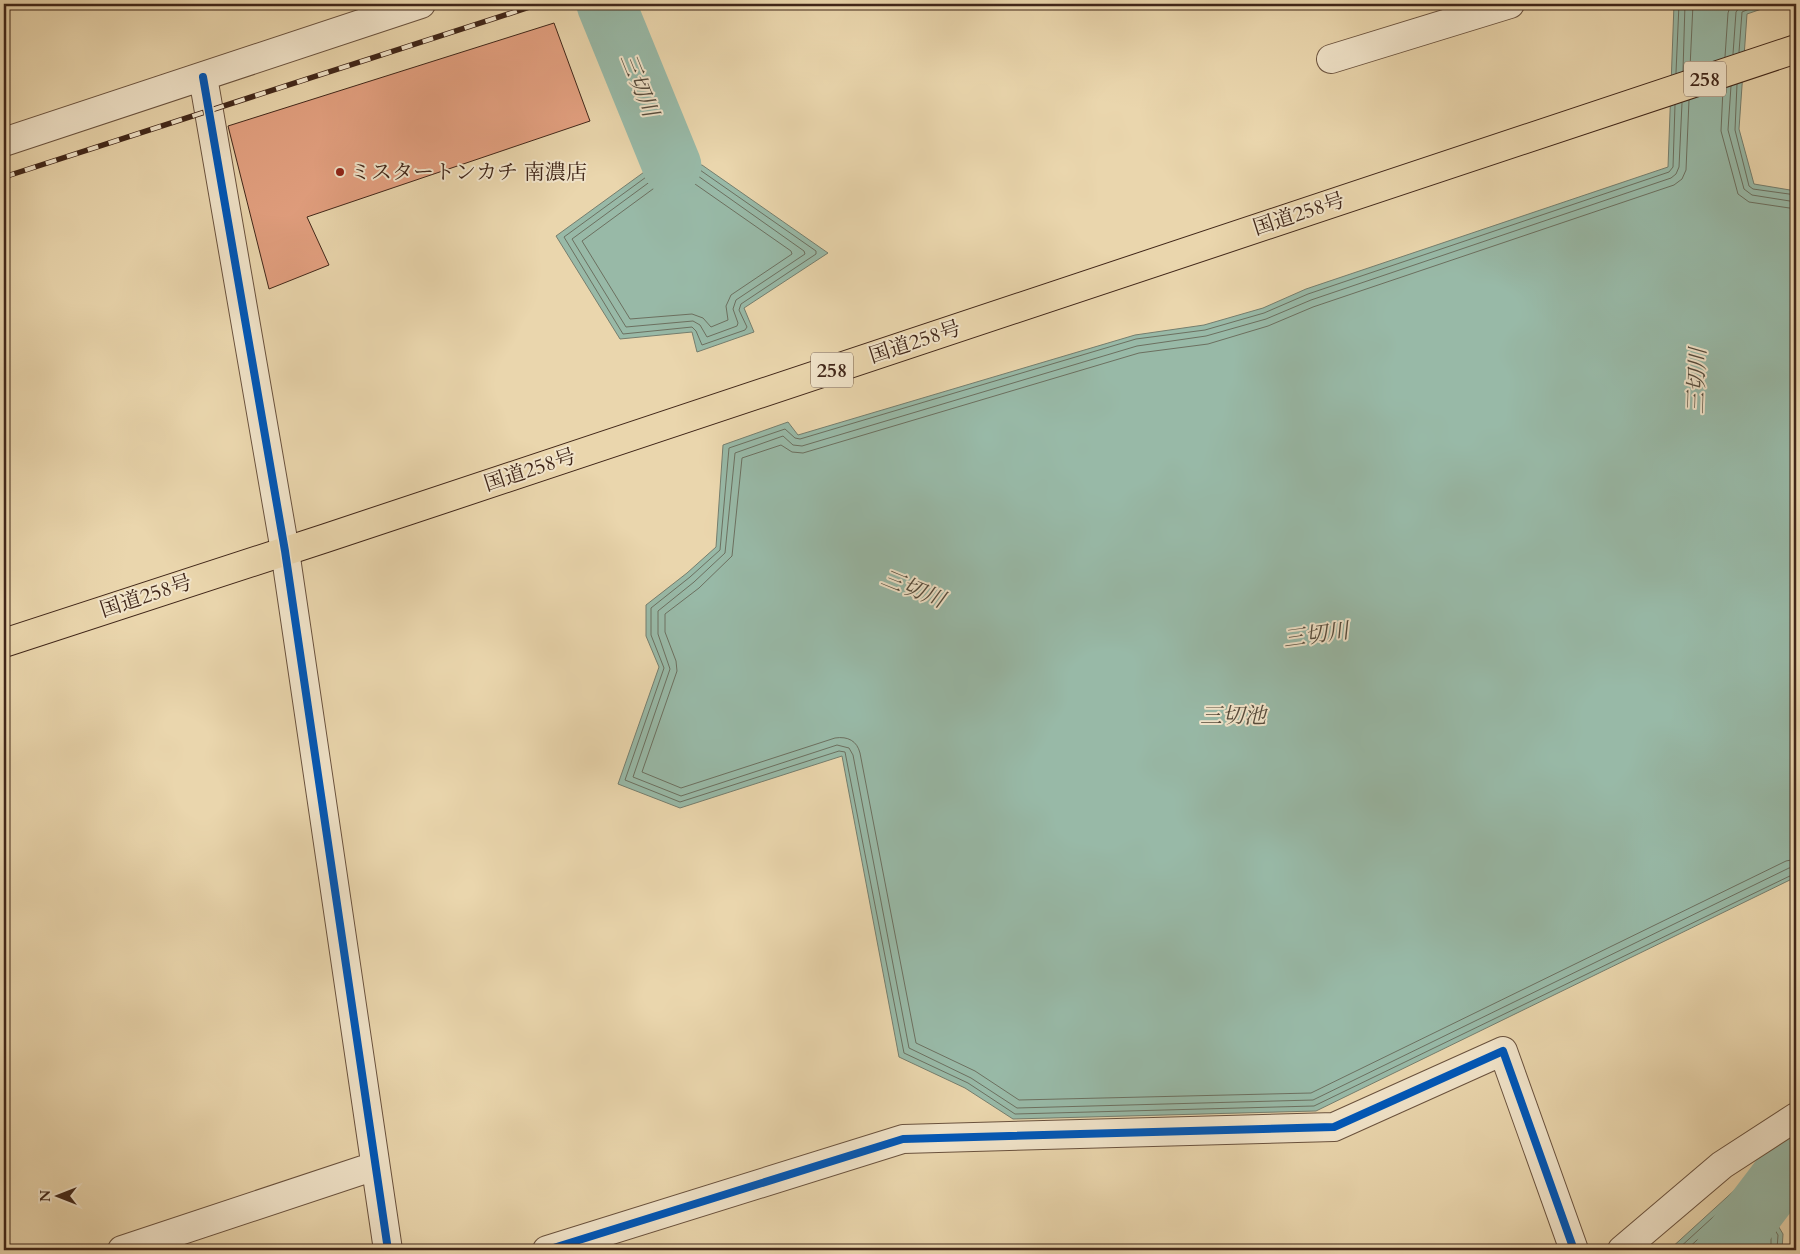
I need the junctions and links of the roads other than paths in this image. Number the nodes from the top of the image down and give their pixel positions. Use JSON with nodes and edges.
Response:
{"nodes":[{"id":1,"x":421,"y":4,"type":"edge"},
{"id":2,"x":1510,"y":4,"type":"edge"},
{"id":3,"x":1796,"y":49,"type":"edge"},
{"id":4,"x":1331,"y":60,"type":"dead end"},
{"id":5,"x":203,"y":77,"type":"junction"},
{"id":6,"x":4,"y":142,"type":"edge"},
{"id":7,"x":285,"y":551,"type":"junction"},
{"id":8,"x":4,"y":643,"type":"edge"},
{"id":9,"x":1796,"y":1117,"type":"edge"},
{"id":10,"x":375,"y":1166,"type":"junction"},
{"id":11,"x":122,"y":1250,"type":"edge"},
{"id":12,"x":388,"y":1250,"type":"edge"},
{"id":13,"x":546,"y":1250,"type":"edge"},
{"id":14,"x":1574,"y":1250,"type":"edge"},
{"id":15,"x":1622,"y":1250,"type":"edge"}],
"edges":[{"from":1,"to":5,"type":"street"},
{"from":2,"to":4,"type":"street"},
{"from":3,"to":7,"type":"highway","name":"国道258号","number":"258"},
{"from":5,"to":6,"type":"street"},
{"from":5,"to":7,"type":"street"},
{"from":7,"to":8,"type":"highway","name":"国道258号","number":"258"},
{"from":7,"to":10,"type":"street"},
{"from":9,"to":15,"type":"street"},
{"from":10,"to":11,"type":"street"},
{"from":10,"to":12,"type":"street"},
{"from":13,"to":14,"type":"street"}]}
